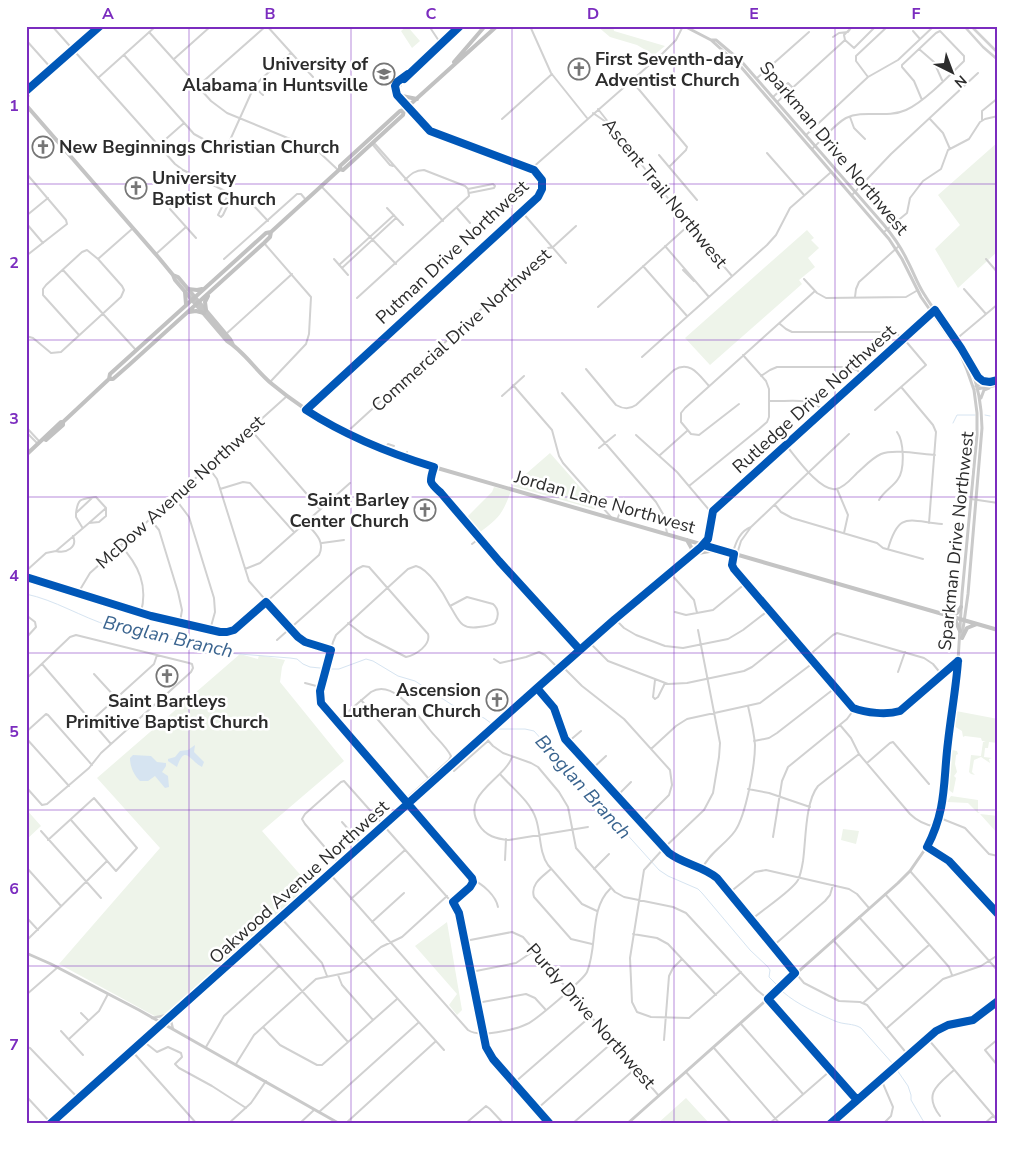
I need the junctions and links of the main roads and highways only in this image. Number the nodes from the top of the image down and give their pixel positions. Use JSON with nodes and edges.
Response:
{"nodes":[{"id":1,"x":100,"y":26,"type":"edge"},
{"id":2,"x":485,"y":26,"type":"edge"},
{"id":3,"x":497,"y":26,"type":"edge"},
{"id":4,"x":684,"y":26,"type":"edge"},
{"id":5,"x":711,"y":40,"type":"junction"},
{"id":6,"x":436,"y":82,"type":"junction"},
{"id":7,"x":28,"y":89,"type":"edge"},
{"id":8,"x":402,"y":96,"type":"road end"},
{"id":9,"x":417,"y":99,"type":"junction"},
{"id":10,"x":27,"y":106,"type":"edge"},
{"id":11,"x":404,"y":110,"type":"junction"},
{"id":12,"x":371,"y":143,"type":"junction"},
{"id":13,"x":814,"y":148,"type":"junction"},
{"id":14,"x":339,"y":170,"type":"junction"},
{"id":15,"x":271,"y":232,"type":"junction"},
{"id":16,"x":206,"y":287,"type":"junction"},
{"id":17,"x":187,"y":290,"type":"junction"},
{"id":18,"x":210,"y":292,"type":"junction"},
{"id":19,"x":194,"y":298,"type":"junction"},
{"id":20,"x":198,"y":303,"type":"junction"},
{"id":21,"x":186,"y":306,"type":"junction"},
{"id":22,"x":205,"y":312,"type":"junction"},
{"id":23,"x":187,"y":313,"type":"junction"},
{"id":24,"x":954,"y":341,"type":"junction"},
{"id":25,"x":233,"y":344,"type":"junction"},
{"id":26,"x":971,"y":368,"type":"junction"},
{"id":27,"x":109,"y":380,"type":"junction"},
{"id":28,"x":998,"y":380,"type":"edge"},
{"id":29,"x":990,"y":382,"type":"junction"},
{"id":30,"x":996,"y":385,"type":"edge"},
{"id":31,"x":975,"y":388,"type":"junction"},
{"id":32,"x":981,"y":401,"type":"junction"},
{"id":33,"x":26,"y":455,"type":"edge"},
{"id":34,"x":973,"y":499,"type":"junction"},
{"id":35,"x":687,"y":540,"type":"junction"},
{"id":36,"x":970,"y":540,"type":"junction"},
{"id":37,"x":724,"y":551,"type":"junction"},
{"id":38,"x":690,"y":556,"type":"road end"},
{"id":39,"x":679,"y":566,"type":"road end"},
{"id":40,"x":962,"y":607,"type":"junction"},
{"id":41,"x":949,"y":616,"type":"junction"},
{"id":42,"x":963,"y":620,"type":"junction"},
{"id":43,"x":977,"y":624,"type":"junction"},
{"id":44,"x":997,"y":629,"type":"edge"},
{"id":45,"x":960,"y":630,"type":"junction"},
{"id":46,"x":962,"y":638,"type":"junction"},
{"id":47,"x":958,"y":661,"type":"junction"},
{"id":48,"x":26,"y":953,"type":"edge"},
{"id":49,"x":340,"y":1124,"type":"edge"},
{"id":50,"x":627,"y":1124,"type":"edge"}],
"edges":[{"from":1,"to":7,"type":"main road"},
{"from":2,"to":6,"type":"highway"},
{"from":3,"to":6,"type":"highway"},
{"from":4,"to":5,"type":"main road","name":"Sparkman Drive Northwest"},
{"from":5,"to":13,"type":"main road","name":"Sparkman Drive Northwest"},
{"from":5,"to":13,"type":"main road","name":"Sparkman Drive Northwest"},
{"from":6,"to":9,"type":"highway"},
{"from":7,"to":10,"type":"main road"},
{"from":8,"to":9,"type":"highway"},
{"from":9,"to":11,"type":"highway"},
{"from":10,"to":17,"type":"main road","name":"Jordan Lane Northwest"},
{"from":11,"to":12,"type":"highway"},
{"from":11,"to":12,"type":"highway"},
{"from":12,"to":14,"type":"highway"},
{"from":12,"to":14,"type":"highway"},
{"from":13,"to":24,"type":"main road","name":"Sparkman Drive Northwest"},
{"from":14,"to":15,"type":"highway"},
{"from":15,"to":16,"type":"highway"},
{"from":15,"to":18,"type":"highway"},
{"from":16,"to":17,"type":"highway"},
{"from":16,"to":19,"type":"highway"},
{"from":17,"to":19,"type":"main road","name":"Jordan Lane Northwest"},
{"from":17,"to":21,"type":"highway"},
{"from":18,"to":20,"type":"highway"},
{"from":18,"to":22,"type":"highway"},
{"from":19,"to":20,"type":"main road","name":"Jordan Lane Northwest"},
{"from":19,"to":21,"type":"highway"},
{"from":20,"to":22,"type":"main road","name":"Jordan Lane Northwest"},
{"from":20,"to":23,"type":"highway"},
{"from":21,"to":27,"type":"highway"},
{"from":22,"to":23,"type":"highway"},
{"from":22,"to":25,"type":"main road","name":"Jordan Lane Northwest"},
{"from":22,"to":25,"type":"main road","name":"Jordan Lane Northwest"},
{"from":23,"to":27,"type":"highway"},
{"from":24,"to":26,"type":"main road","name":"Sparkman Drive Northwest"},
{"from":24,"to":31,"type":"main road","name":"Sparkman Drive Northwest"},
{"from":25,"to":35,"type":"main road","name":"Jordan Lane Northwest"},
{"from":26,"to":29,"type":"main road"},
{"from":26,"to":31,"type":"main road","name":"Sparkman Drive Northwest"},
{"from":27,"to":33,"type":"highway"},
{"from":28,"to":29,"type":"main road"},
{"from":29,"to":31,"type":"main road"},
{"from":30,"to":31,"type":"main road"},
{"from":30,"to":32,"type":"main road"},
{"from":31,"to":32,"type":"main road","name":"Sparkman Drive Northwest"},
{"from":31,"to":34,"type":"main road","name":"Sparkman Drive Northwest"},
{"from":32,"to":34,"type":"main road","name":"Sparkman Drive Northwest"},
{"from":34,"to":36,"type":"main road","name":"Sparkman Drive Northwest"},
{"from":35,"to":37,"type":"main road","name":"Jordan Lane Northwest"},
{"from":35,"to":38,"type":"main road"},
{"from":36,"to":40,"type":"main road","name":"Sparkman Drive Northwest"},
{"from":36,"to":42,"type":"main road","name":"Sparkman Drive Northwest"},
{"from":37,"to":39,"type":"main road"},
{"from":37,"to":41,"type":"main road","name":"Jordan Lane Northwest"},
{"from":40,"to":41,"type":"main road"},
{"from":40,"to":42,"type":"main road","name":"Sparkman Drive Northwest"},
{"from":41,"to":42,"type":"main road","name":"Jordan Lane Northwest"},
{"from":41,"to":45,"type":"main road"},
{"from":42,"to":43,"type":"main road","name":"Jordan Lane Northwest"},
{"from":42,"to":45,"type":"main road","name":"Sparkman Drive Northwest"},
{"from":42,"to":46,"type":"main road","name":"Sparkman Drive Northwest"},
{"from":43,"to":44,"type":"main road","name":"Jordan Lane Northwest"},
{"from":43,"to":46,"type":"main road"},
{"from":45,"to":47,"type":"main road","name":"Sparkman Drive Northwest"},
{"from":46,"to":47,"type":"main road","name":"Sparkman Drive Northwest"},
{"from":47,"to":50,"type":"main road","name":"Sparkman Drive Northwest"},
{"from":48,"to":49,"type":"main road"}]}
